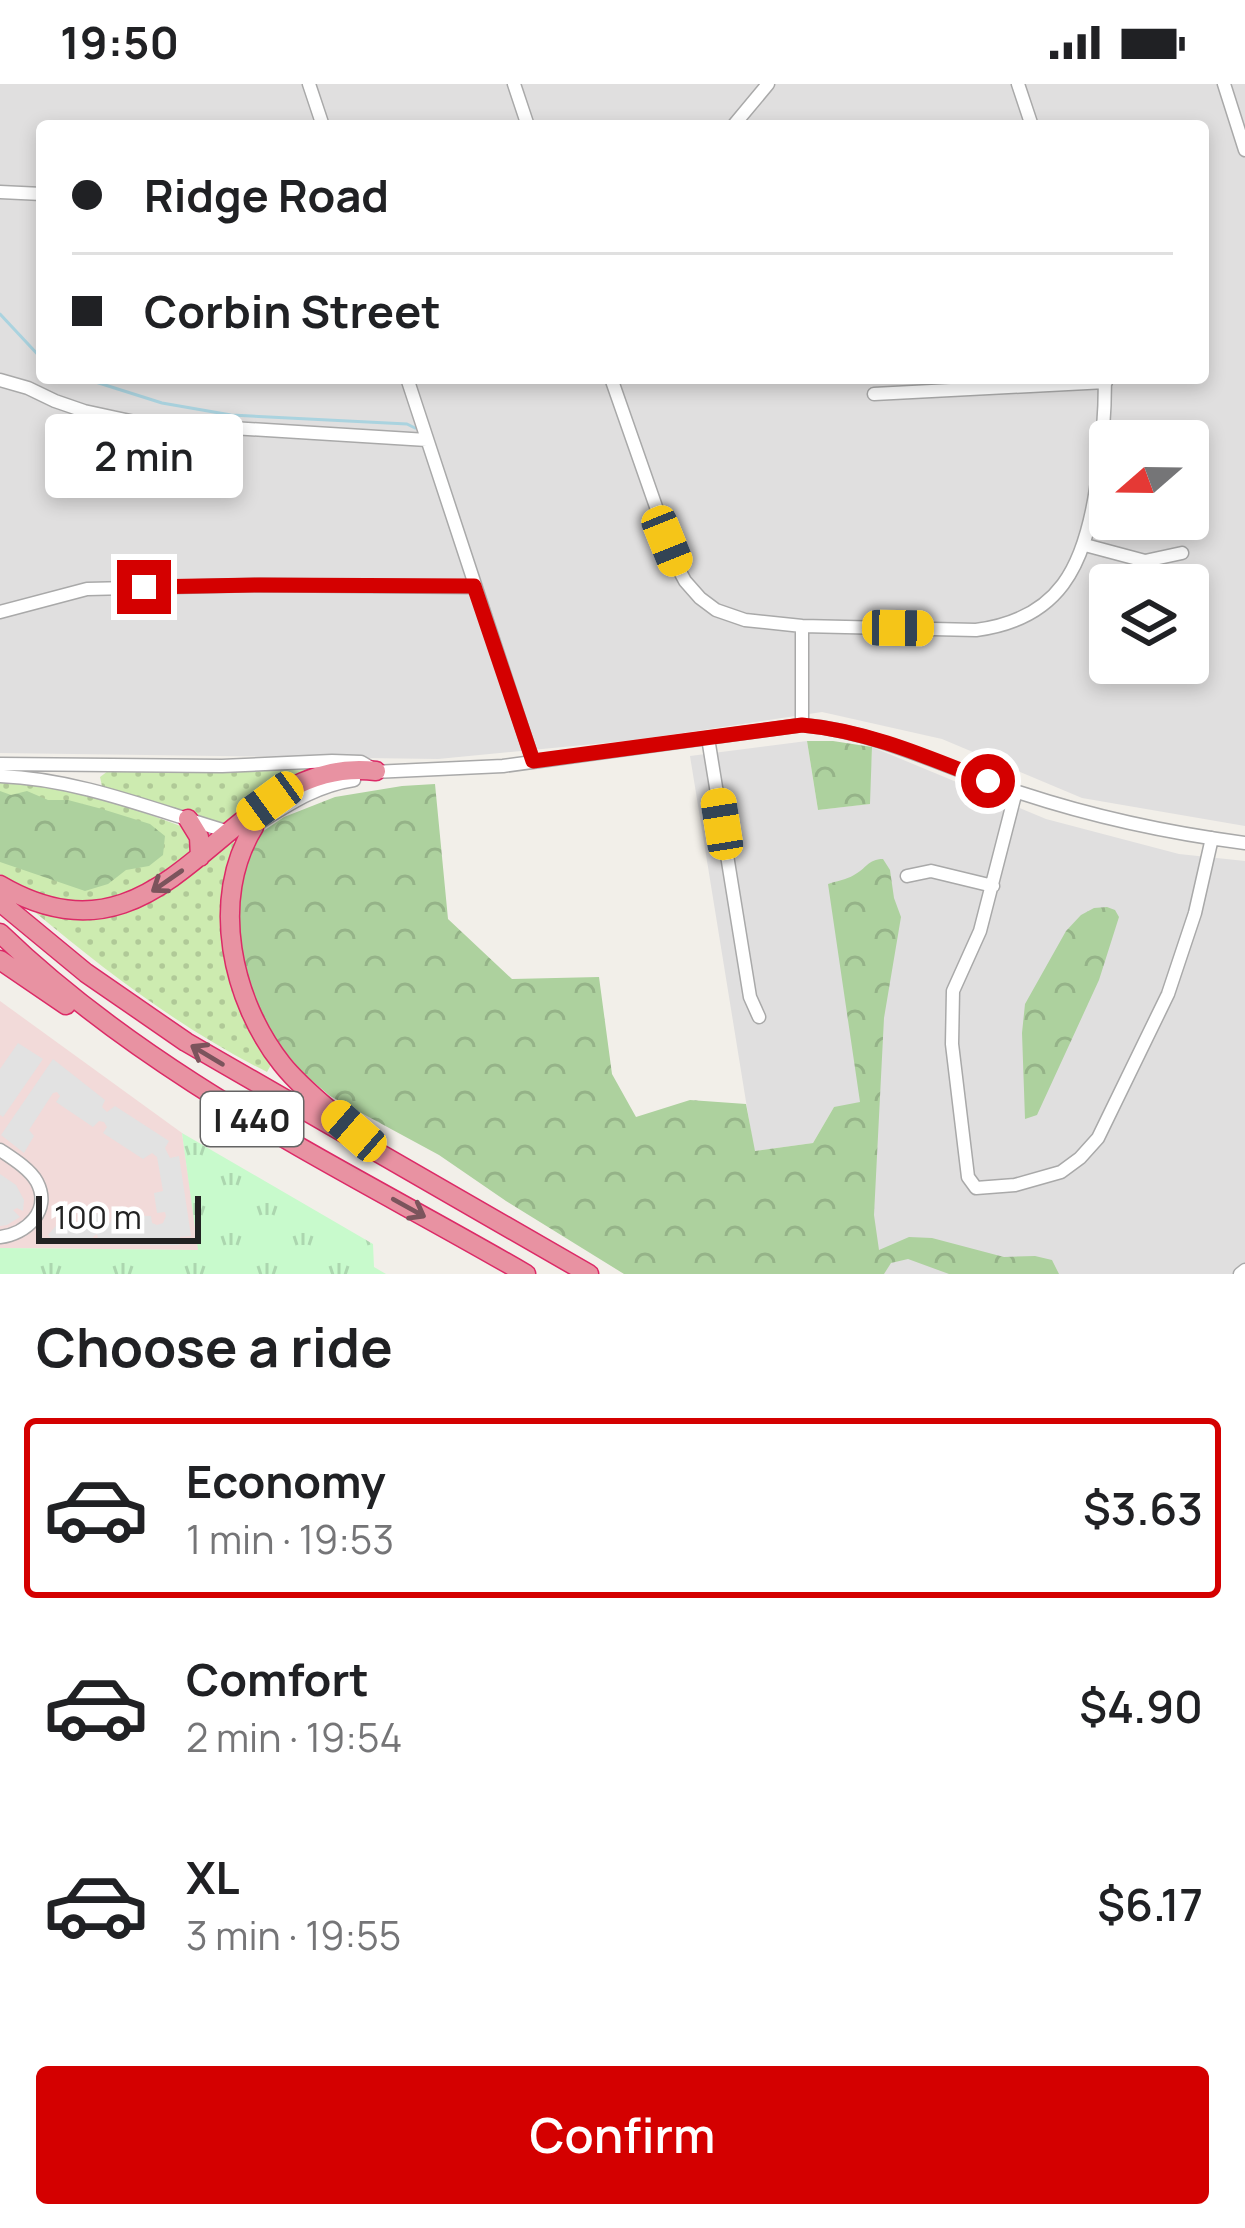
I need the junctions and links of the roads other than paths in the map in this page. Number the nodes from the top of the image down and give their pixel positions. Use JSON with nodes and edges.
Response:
{"nodes":[{"id":1,"x":309,"y":84,"type":"edge"},
{"id":2,"x":514,"y":84,"type":"edge"},
{"id":3,"x":768,"y":84,"type":"edge"},
{"id":4,"x":1018,"y":84,"type":"edge"},
{"id":5,"x":1224,"y":84,"type":"edge"},
{"id":6,"x":321,"y":120,"type":"edge"},
{"id":7,"x":526,"y":120,"type":"edge"},
{"id":8,"x":738,"y":120,"type":"edge"},
{"id":9,"x":1030,"y":120,"type":"edge"},
{"id":10,"x":1245,"y":150,"type":"edge"},
{"id":11,"x":0,"y":192,"type":"edge"},
{"id":12,"x":36,"y":194,"type":"edge"},
{"id":13,"x":0,"y":380,"type":"edge"},
{"id":14,"x":409,"y":384,"type":"edge"},
{"id":15,"x":613,"y":384,"type":"edge"},
{"id":16,"x":1040,"y":384,"type":"edge"},
{"id":17,"x":1106,"y":384,"type":"edge"},
{"id":18,"x":874,"y":394,"type":"dead end"},
{"id":19,"x":427,"y":440,"type":"junction"},
{"id":20,"x":1085,"y":545,"type":"junction"},
{"id":21,"x":1181,"y":553,"type":"dead end"},
{"id":22,"x":474,"y":586,"type":"junction"},
{"id":23,"x":0,"y":612,"type":"edge"},
{"id":24,"x":802,"y":626,"type":"junction"},
{"id":25,"x":802,"y":725,"type":"junction"},
{"id":26,"x":708,"y":738,"type":"junction"},
{"id":27,"x":533,"y":761,"type":"junction"},
{"id":28,"x":0,"y":764,"type":"edge"},
{"id":29,"x":92,"y":766,"type":"junction"},
{"id":30,"x":376,"y":771,"type":"junction"},
{"id":31,"x":0,"y":776,"type":"edge"},
{"id":32,"x":89,"y":790,"type":"junction"},
{"id":33,"x":1016,"y":791,"type":"junction"},
{"id":34,"x":188,"y":819,"type":"junction"},
{"id":35,"x":254,"y":827,"type":"junction"},
{"id":36,"x":229,"y":832,"type":"junction"},
{"id":37,"x":1212,"y":838,"type":"junction"},
{"id":38,"x":1245,"y":842,"type":"edge"},
{"id":39,"x":200,"y":856,"type":"junction"},
{"id":40,"x":907,"y":876,"type":"dead end"},
{"id":41,"x":0,"y":885,"type":"edge"},
{"id":42,"x":994,"y":886,"type":"junction"},
{"id":43,"x":0,"y":902,"type":"edge"},
{"id":44,"x":0,"y":933,"type":"edge"},
{"id":45,"x":0,"y":960,"type":"edge"},
{"id":46,"x":759,"y":1017,"type":"dead end"},
{"id":47,"x":132,"y":1044,"type":"junction"},
{"id":48,"x":0,"y":1150,"type":"edge"},
{"id":49,"x":381,"y":1154,"type":"junction"},
{"id":50,"x":0,"y":1237,"type":"edge"},
{"id":51,"x":526,"y":1274,"type":"edge"},
{"id":52,"x":590,"y":1274,"type":"edge"}],
"edges":[{"from":1,"to":6,"type":"street"},
{"from":2,"to":7,"type":"street"},
{"from":3,"to":8,"type":"street"},
{"from":4,"to":9,"type":"street"},
{"from":5,"to":10,"type":"street"},
{"from":11,"to":12,"type":"street"},
{"from":13,"to":19,"type":"street"},
{"from":14,"to":19,"type":"street"},
{"from":15,"to":24,"type":"street"},
{"from":16,"to":18,"type":"street"},
{"from":17,"to":20,"type":"street"},
{"from":19,"to":22,"type":"street"},
{"from":20,"to":21,"type":"street"},
{"from":20,"to":24,"type":"street"},
{"from":22,"to":23,"type":"street"},
{"from":22,"to":27,"type":"street"},
{"from":24,"to":25,"type":"street"},
{"from":25,"to":26,"type":"street"},
{"from":25,"to":33,"type":"street"},
{"from":26,"to":27,"type":"street"},
{"from":26,"to":46,"type":"street"},
{"from":27,"to":30,"type":"street"},
{"from":28,"to":29,"type":"street"},
{"from":29,"to":30,"type":"street"},
{"from":29,"to":32,"type":"street"},
{"from":30,"to":35,"type":"street"},
{"from":30,"to":36,"type":"highway"},
{"from":31,"to":32,"type":"street"},
{"from":32,"to":34,"type":"street"},
{"from":33,"to":37,"type":"street"},
{"from":33,"to":42,"type":"street"},
{"from":34,"to":36,"type":"street"},
{"from":34,"to":39,"type":"highway"},
{"from":35,"to":36,"type":"street"},
{"from":35,"to":49,"type":"highway"},
{"from":36,"to":39,"type":"highway"},
{"from":37,"to":38,"type":"street"},
{"from":37,"to":42,"type":"street"},
{"from":39,"to":41,"type":"highway","one_way":true},
{"from":40,"to":42,"type":"street"},
{"from":49,"to":43,"type":"highway","number":"I 440","one_way":true},
{"from":44,"to":47,"type":"highway","number":"I 440"},
{"from":45,"to":47,"type":"highway"},
{"from":47,"to":51,"type":"highway","number":"I 440","one_way":true},
{"from":48,"to":50,"type":"street"},
{"from":49,"to":52,"type":"highway","number":"I 440"}]}
